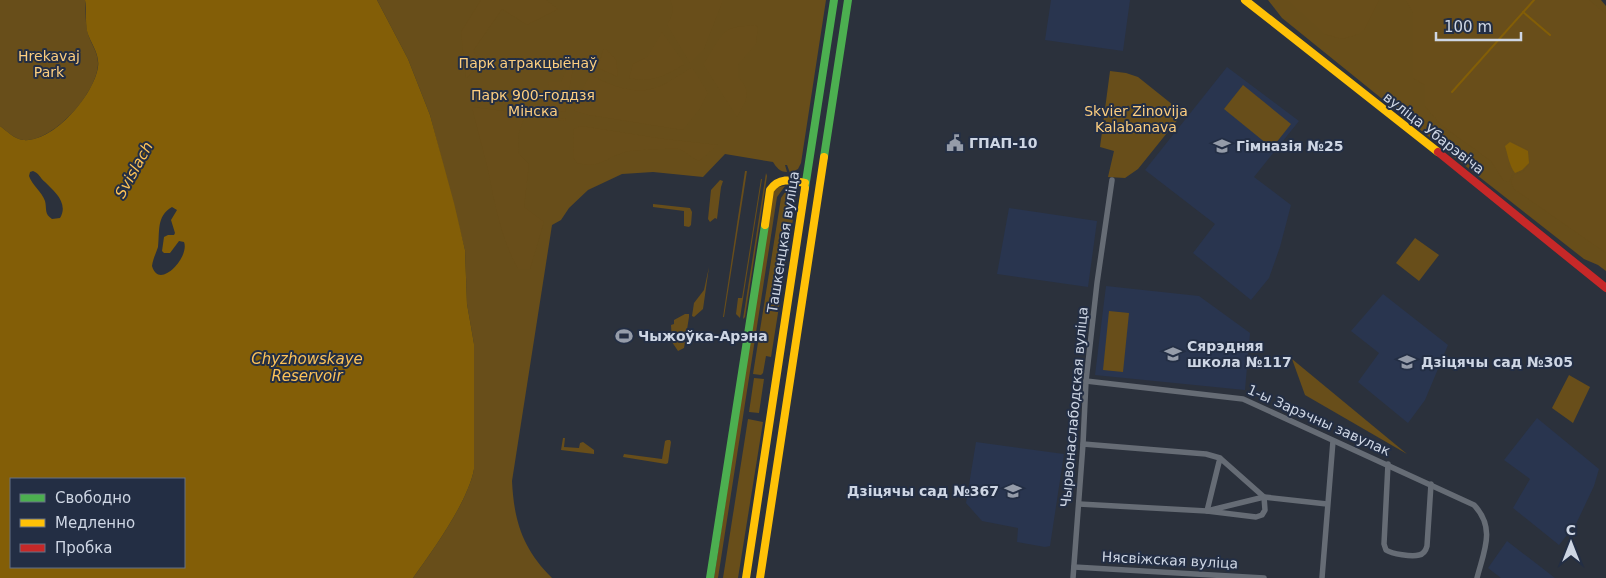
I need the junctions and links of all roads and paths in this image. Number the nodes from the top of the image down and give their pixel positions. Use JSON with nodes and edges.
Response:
{"nodes":[{"id":1,"x":834,"y":0,"type":"edge"},
{"id":2,"x":848,"y":0,"type":"edge"},
{"id":3,"x":1245,"y":0,"type":"edge"},
{"id":4,"x":1112,"y":180,"type":"dead end"},
{"id":5,"x":805,"y":183,"type":"junction"},
{"id":6,"x":820,"y":185,"type":"junction"},
{"id":7,"x":1606,"y":288,"type":"edge"},
{"id":8,"x":1086,"y":381,"type":"junction"},
{"id":9,"x":1333,"y":441,"type":"junction"},
{"id":10,"x":1083,"y":444,"type":"junction"},
{"id":11,"x":1220,"y":458,"type":"junction"},
{"id":12,"x":1388,"y":464,"type":"junction"},
{"id":13,"x":1431,"y":484,"type":"junction"},
{"id":14,"x":1264,"y":497,"type":"junction"},
{"id":15,"x":1079,"y":504,"type":"junction"},
{"id":16,"x":1327,"y":504,"type":"junction"},
{"id":17,"x":1207,"y":511,"type":"junction"},
{"id":18,"x":1074,"y":567,"type":"junction"},
{"id":19,"x":710,"y":578,"type":"edge"},
{"id":20,"x":746,"y":578,"type":"edge"},
{"id":21,"x":760,"y":578,"type":"edge"},
{"id":22,"x":1073,"y":578,"type":"edge"},
{"id":23,"x":1264,"y":578,"type":"edge"},
{"id":24,"x":1322,"y":578,"type":"edge"},
{"id":25,"x":1477,"y":578,"type":"edge"}],
"edges":[{"from":1,"to":5,"type":"main road","name":"Ташкенцкая вуліца"},
{"from":2,"to":6,"type":"main road","name":"Ташкенцкая вуліца"},
{"from":3,"to":7,"type":"main road","name":"вуліца Убарэвіча"},
{"from":4,"to":8,"type":"street","name":"Чырвонаслабодская вуліца"},
{"from":5,"to":6,"type":"main road"},
{"from":5,"to":19,"type":"main road"},
{"from":5,"to":20,"type":"main road","name":"Ташкенцкая вуліца"},
{"from":6,"to":21,"type":"main road","name":"Ташкенцкая вуліца"},
{"from":8,"to":9,"type":"street","name":"1-ы Зарэчны завулак"},
{"from":8,"to":10,"type":"street","name":"Чырвонаслабодская вуліца"},
{"from":9,"to":12,"type":"street","name":"1-ы Зарэчны завулак"},
{"from":9,"to":16,"type":"street"},
{"from":10,"to":11,"type":"street"},
{"from":10,"to":15,"type":"street","name":"Чырвонаслабодская вуліца"},
{"from":11,"to":14,"type":"street"},
{"from":11,"to":17,"type":"street"},
{"from":12,"to":13,"type":"street","name":"1-ы Зарэчны завулак"},
{"from":12,"to":13,"type":"street"},
{"from":13,"to":25,"type":"street","name":"1-ы Зарэчны завулак"},
{"from":14,"to":16,"type":"street"},
{"from":14,"to":17,"type":"street"},
{"from":14,"to":17,"type":"street"},
{"from":15,"to":17,"type":"street"},
{"from":15,"to":18,"type":"street","name":"Чырвонаслабодская вуліца"},
{"from":16,"to":24,"type":"street"},
{"from":18,"to":22,"type":"street","name":"Чырвонаслабодская вуліца"},
{"from":18,"to":23,"type":"street","name":"Нясвіжская вуліца"}]}
